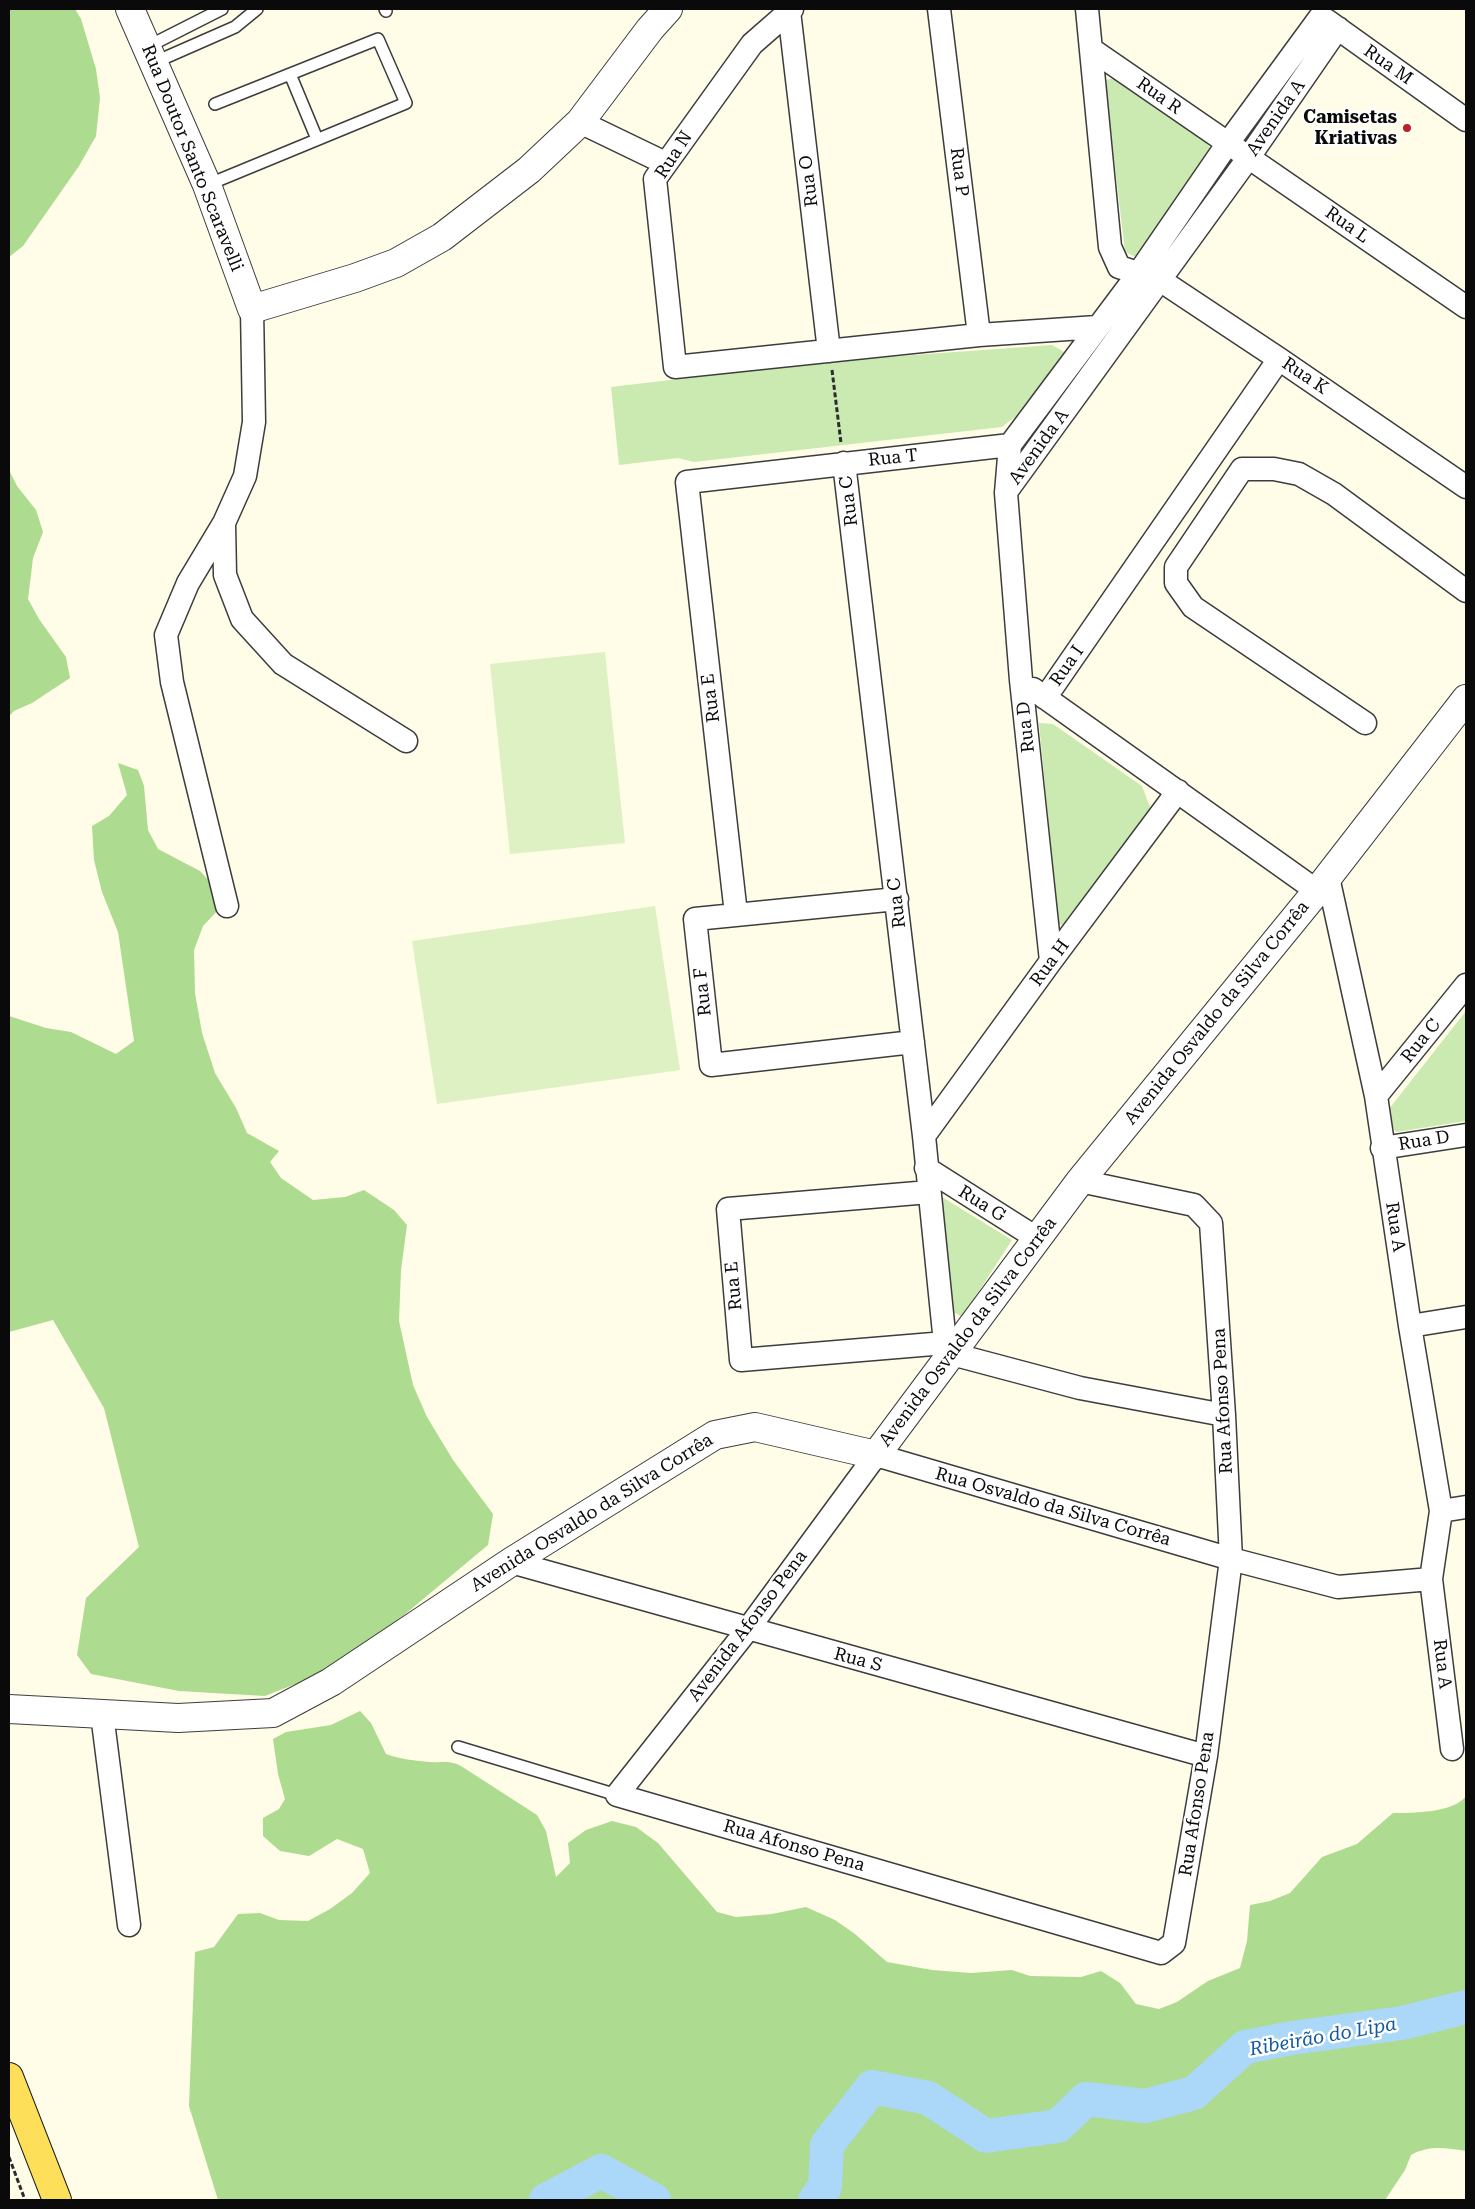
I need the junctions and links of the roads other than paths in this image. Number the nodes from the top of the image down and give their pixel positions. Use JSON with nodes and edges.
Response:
{"nodes":[{"id":1,"x":130,"y":9,"type":"edge"},
{"id":2,"x":224,"y":9,"type":"edge"},
{"id":3,"x":257,"y":9,"type":"edge"},
{"id":4,"x":668,"y":9,"type":"edge"},
{"id":5,"x":939,"y":9,"type":"edge"},
{"id":6,"x":1087,"y":9,"type":"edge"},
{"id":7,"x":791,"y":10,"type":"edge"},
{"id":8,"x":1323,"y":18,"type":"edge"},
{"id":9,"x":235,"y":27,"type":"junction"},
{"id":10,"x":1091,"y":49,"type":"junction"},
{"id":11,"x":150,"y":55,"type":"junction"},
{"id":12,"x":290,"y":74,"type":"junction"},
{"id":13,"x":216,"y":104,"type":"dead end"},
{"id":14,"x":1466,"y":120,"type":"edge"},
{"id":15,"x":580,"y":122,"type":"junction"},
{"id":16,"x":317,"y":139,"type":"junction"},
{"id":17,"x":1228,"y":142,"type":"junction"},
{"id":18,"x":1249,"y":157,"type":"junction"},
{"id":19,"x":666,"y":163,"type":"junction"},
{"id":20,"x":206,"y":185,"type":"junction"},
{"id":21,"x":1138,"y":274,"type":"junction"},
{"id":22,"x":1160,"y":280,"type":"junction"},
{"id":23,"x":1466,"y":308,"type":"edge"},
{"id":24,"x":252,"y":309,"type":"junction"},
{"id":25,"x":1097,"y":327,"type":"junction"},
{"id":26,"x":979,"y":335,"type":"junction"},
{"id":27,"x":829,"y":351,"type":"junction"},
{"id":28,"x":1280,"y":359,"type":"junction"},
{"id":29,"x":1010,"y":445,"type":"junction"},
{"id":30,"x":844,"y":463,"type":"junction"},
{"id":31,"x":687,"y":482,"type":"joint"},
{"id":32,"x":1466,"y":487,"type":"edge"},
{"id":33,"x":1006,"y":493,"type":"junction"},
{"id":34,"x":224,"y":523,"type":"junction"},
{"id":35,"x":1466,"y":591,"type":"edge"},
{"id":36,"x":1021,"y":680,"type":"junction"},
{"id":37,"x":1044,"y":698,"type":"junction"},
{"id":38,"x":1466,"y":699,"type":"edge"},
{"id":39,"x":1365,"y":723,"type":"dead end"},
{"id":40,"x":406,"y":741,"type":"dead end"},
{"id":41,"x":1178,"y":791,"type":"junction"},
{"id":42,"x":1322,"y":884,"type":"junction"},
{"id":43,"x":897,"y":899,"type":"junction"},
{"id":44,"x":227,"y":906,"type":"dead end"},
{"id":45,"x":736,"y":914,"type":"junction"},
{"id":46,"x":1051,"y":960,"type":"junction"},
{"id":47,"x":1466,"y":985,"type":"edge"},
{"id":48,"x":913,"y":1042,"type":"junction"},
{"id":49,"x":1376,"y":1096,"type":"junction"},
{"id":50,"x":1466,"y":1135,"type":"edge"},
{"id":51,"x":924,"y":1136,"type":"junction"},
{"id":52,"x":1382,"y":1148,"type":"junction"},
{"id":53,"x":926,"y":1168,"type":"junction"},
{"id":54,"x":1080,"y":1181,"type":"junction"},
{"id":55,"x":929,"y":1192,"type":"junction"},
{"id":56,"x":1038,"y":1239,"type":"junction"},
{"id":57,"x":1466,"y":1317,"type":"edge"},
{"id":58,"x":1410,"y":1326,"type":"junction"},
{"id":59,"x":948,"y":1349,"type":"junction"},
{"id":60,"x":1224,"y":1415,"type":"junction"},
{"id":61,"x":876,"y":1456,"type":"junction"},
{"id":62,"x":1466,"y":1507,"type":"edge"},
{"id":63,"x":1441,"y":1511,"type":"junction"},
{"id":64,"x":1231,"y":1558,"type":"junction"},
{"id":65,"x":511,"y":1562,"type":"junction"},
{"id":66,"x":1431,"y":1579,"type":"junction"},
{"id":67,"x":748,"y":1630,"type":"junction"},
{"id":68,"x":9,"y":1709,"type":"edge"},
{"id":69,"x":102,"y":1714,"type":"junction"},
{"id":70,"x":458,"y":1747,"type":"dead end"},
{"id":71,"x":1452,"y":1749,"type":"dead end"},
{"id":72,"x":1206,"y":1756,"type":"junction"},
{"id":73,"x":617,"y":1795,"type":"junction"},
{"id":74,"x":129,"y":1925,"type":"dead end"},
{"id":75,"x":9,"y":2077,"type":"edge"},
{"id":76,"x":57,"y":2200,"type":"edge"}],
"edges":[{"from":1,"to":11,"type":"street","name":"Rua Doutor Santo Scaravelli"},
{"from":2,"to":9,"type":"lane"},
{"from":2,"to":11,"type":"lane"},
{"from":3,"to":9,"type":"lane"},
{"from":4,"to":15,"type":"street"},
{"from":5,"to":26,"type":"street","name":"Rua P"},
{"from":6,"to":10,"type":"street"},
{"from":7,"to":19,"type":"street","name":"Rua N"},
{"from":7,"to":27,"type":"street","name":"Rua O"},
{"from":8,"to":14,"type":"street","name":"Rua M"},
{"from":8,"to":17,"type":"street","name":"Avenida A"},
{"from":8,"to":18,"type":"street","name":"Avenida A"},
{"from":9,"to":11,"type":"lane"},
{"from":10,"to":17,"type":"street","name":"Rua R"},
{"from":10,"to":21,"type":"street"},
{"from":11,"to":20,"type":"street","name":"Rua Doutor Santo Scaravelli"},
{"from":12,"to":13,"type":"lane"},
{"from":12,"to":16,"type":"lane"},
{"from":12,"to":16,"type":"lane"},
{"from":15,"to":19,"type":"street"},
{"from":15,"to":24,"type":"street"},
{"from":16,"to":20,"type":"lane"},
{"from":17,"to":18,"type":"street","name":"Rua L"},
{"from":17,"to":21,"type":"street","name":"Avenida A"},
{"from":18,"to":22,"type":"street","name":"Avenida A"},
{"from":18,"to":23,"type":"street","name":"Rua L"},
{"from":19,"to":27,"type":"street","name":"Rua N"},
{"from":20,"to":24,"type":"street","name":"Rua Doutor Santo Scaravelli"},
{"from":21,"to":22,"type":"street","name":"Rua K"},
{"from":21,"to":25,"type":"street","name":"Avenida A"},
{"from":22,"to":28,"type":"street","name":"Rua K"},
{"from":22,"to":33,"type":"street","name":"Avenida A"},
{"from":24,"to":34,"type":"street"},
{"from":25,"to":26,"type":"street"},
{"from":25,"to":29,"type":"street","name":"Avenida A"},
{"from":26,"to":27,"type":"street"},
{"from":28,"to":32,"type":"street","name":"Rua K"},
{"from":28,"to":37,"type":"street","name":"Rua I"},
{"from":29,"to":30,"type":"street","name":"Rua T"},
{"from":29,"to":33,"type":"street","name":"Avenida A"},
{"from":30,"to":31,"type":"street","name":"Rua T"},
{"from":30,"to":43,"type":"street","name":"Rua C"},
{"from":31,"to":45,"type":"street","name":"Rua E"},
{"from":33,"to":36,"type":"street","name":"Rua D"},
{"from":34,"to":40,"type":"street"},
{"from":34,"to":44,"type":"street"},
{"from":35,"to":39,"type":"street"},
{"from":36,"to":37,"type":"street"},
{"from":36,"to":46,"type":"street","name":"Rua D"},
{"from":37,"to":41,"type":"street","name":"Rua I"},
{"from":38,"to":42,"type":"street","name":"Avenida Osvaldo da Silva Corrêa"},
{"from":41,"to":42,"type":"street","name":"Rua I"},
{"from":41,"to":46,"type":"street","name":"Rua H"},
{"from":42,"to":49,"type":"street","name":"Rua A"},
{"from":42,"to":54,"type":"street","name":"Avenida Osvaldo da Silva Corrêa"},
{"from":43,"to":45,"type":"street","name":"Rua F"},
{"from":43,"to":48,"type":"street","name":"Rua C"},
{"from":45,"to":48,"type":"street","name":"Rua F"},
{"from":46,"to":51,"type":"street","name":"Rua H"},
{"from":47,"to":49,"type":"street","name":"Rua C"},
{"from":48,"to":51,"type":"street","name":"Rua C"},
{"from":49,"to":52,"type":"street","name":"Rua A"},
{"from":50,"to":52,"type":"street","name":"Rua D"},
{"from":51,"to":53,"type":"street","name":"Rua C"},
{"from":52,"to":58,"type":"street","name":"Rua A"},
{"from":53,"to":55,"type":"street","name":"Rua C"},
{"from":53,"to":56,"type":"street","name":"Rua G"},
{"from":54,"to":56,"type":"street","name":"Avenida Osvaldo da Silva Corrêa"},
{"from":54,"to":60,"type":"street","name":"Rua Afonso Pena"},
{"from":55,"to":59,"type":"street","name":"Rua C"},
{"from":55,"to":59,"type":"street","name":"Rua E"},
{"from":56,"to":59,"type":"street","name":"Avenida Osvaldo da Silva Corrêa"},
{"from":57,"to":58,"type":"street"},
{"from":58,"to":63,"type":"street","name":"Rua A"},
{"from":59,"to":60,"type":"street"},
{"from":59,"to":61,"type":"street","name":"Avenida Osvaldo da Silva Corrêa"},
{"from":60,"to":64,"type":"street","name":"Rua Afonso Pena"},
{"from":61,"to":64,"type":"street","name":"Rua Osvaldo da Silva Corrêa"},
{"from":61,"to":65,"type":"street","name":"Avenida Osvaldo da Silva Corrêa"},
{"from":61,"to":67,"type":"street","name":"Avenida Afonso Pena"},
{"from":62,"to":63,"type":"street"},
{"from":63,"to":66,"type":"street","name":"Rua A"},
{"from":64,"to":66,"type":"street"},
{"from":64,"to":72,"type":"street","name":"Rua Afonso Pena"},
{"from":65,"to":67,"type":"street","name":"Rua S"},
{"from":65,"to":69,"type":"street","name":"Avenida Osvaldo da Silva Corrêa"},
{"from":66,"to":71,"type":"street","name":"Rua A"},
{"from":67,"to":72,"type":"street","name":"Rua S"},
{"from":67,"to":73,"type":"street","name":"Avenida Afonso Pena"},
{"from":68,"to":69,"type":"street","name":"Avenida Osvaldo da Silva Corrêa"},
{"from":69,"to":74,"type":"street"},
{"from":70,"to":73,"type":"lane"},
{"from":72,"to":73,"type":"street","name":"Rua Afonso Pena"},
{"from":75,"to":76,"type":"main road"}]}
